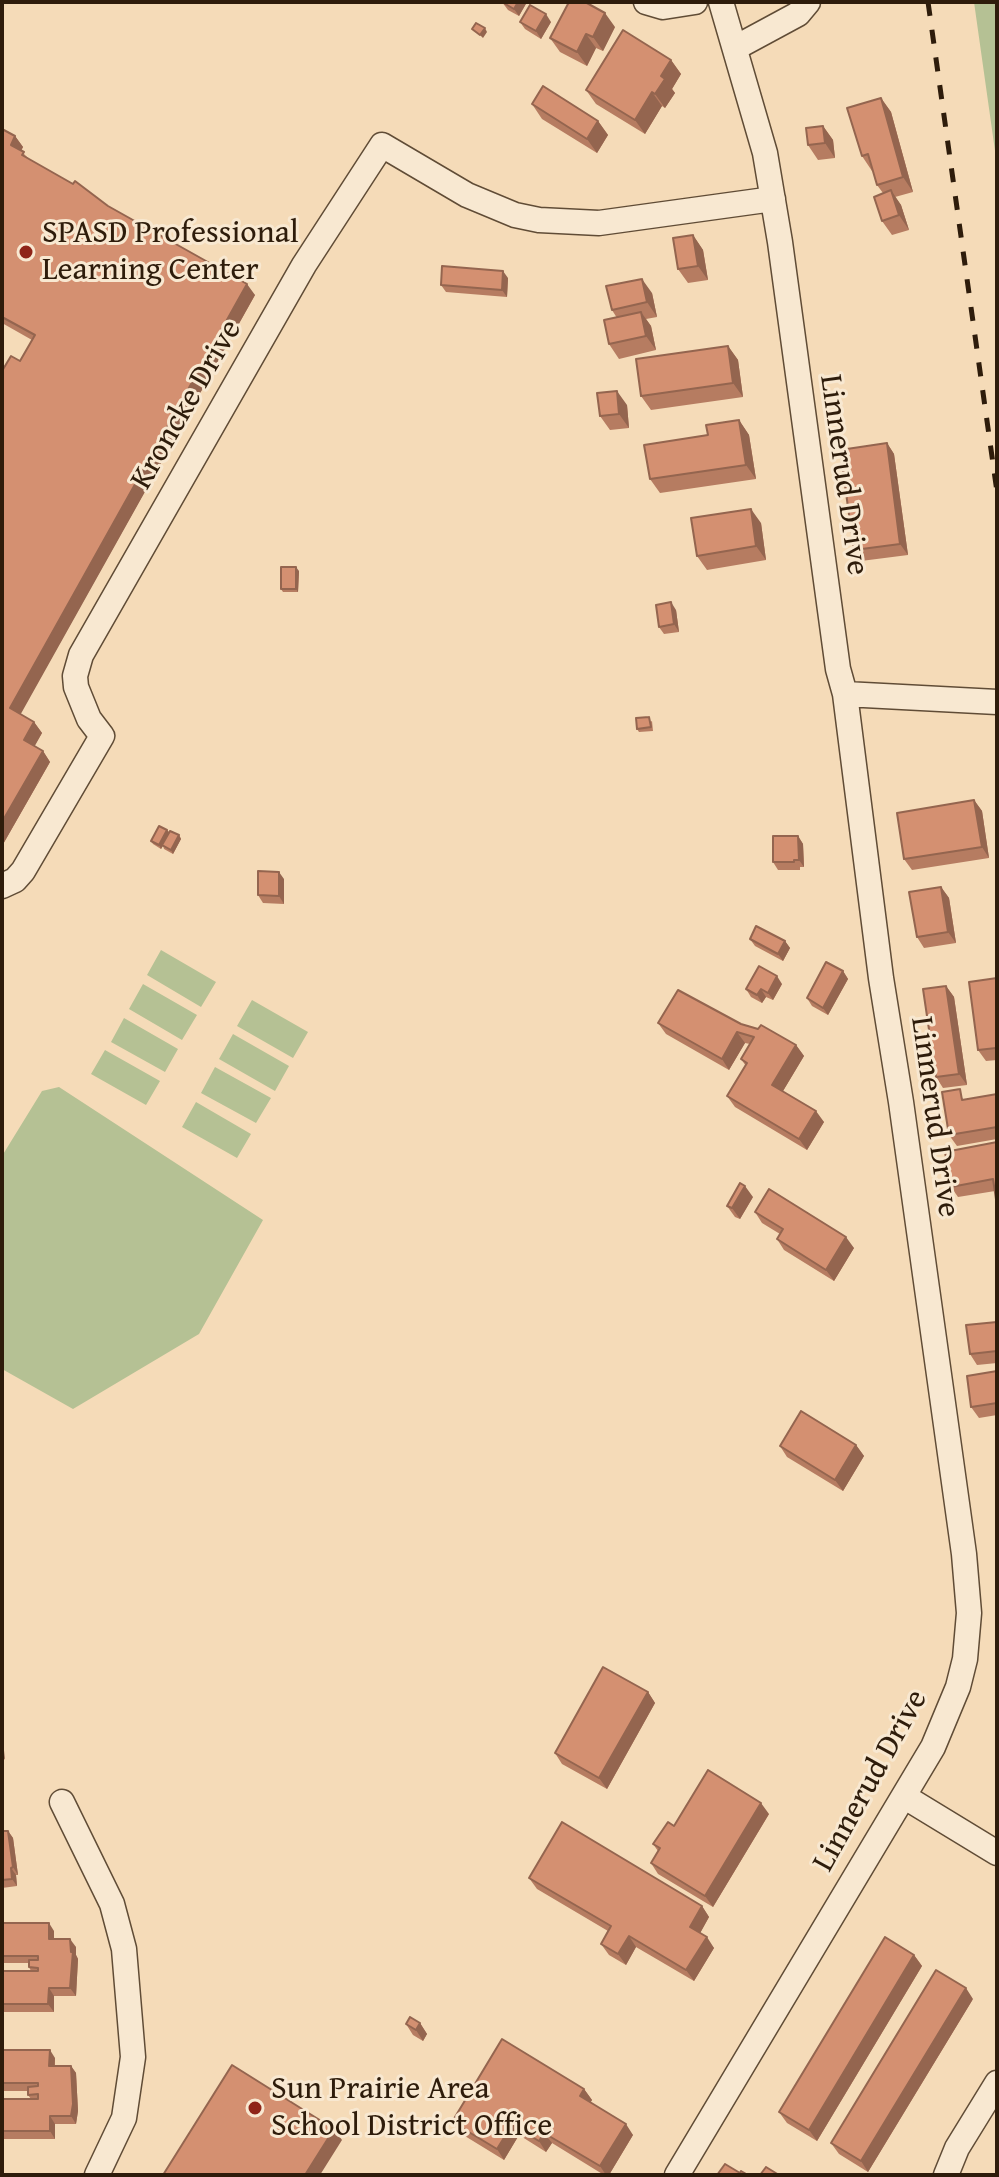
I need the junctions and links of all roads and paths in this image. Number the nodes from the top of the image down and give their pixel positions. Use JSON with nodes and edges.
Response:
{"nodes":[{"id":1,"x":646,"y":2,"type":"edge"},
{"id":2,"x":695,"y":2,"type":"edge"},
{"id":3,"x":721,"y":2,"type":"edge"},
{"id":4,"x":808,"y":2,"type":"edge"},
{"id":5,"x":735,"y":48,"type":"junction"},
{"id":6,"x":773,"y":199,"type":"junction"},
{"id":7,"x":845,"y":694,"type":"junction"},
{"id":8,"x":997,"y":702,"type":"edge"},
{"id":9,"x":2,"y":886,"type":"edge"},
{"id":10,"x":905,"y":1797,"type":"junction"},
{"id":11,"x":62,"y":1802,"type":"dead end"},
{"id":12,"x":997,"y":1853,"type":"edge"},
{"id":13,"x":997,"y":2083,"type":"edge"},
{"id":14,"x":97,"y":2175,"type":"edge"},
{"id":15,"x":677,"y":2175,"type":"edge"},
{"id":16,"x":946,"y":2175,"type":"edge"}],
"edges":[{"from":1,"to":2,"type":"street"},
{"from":3,"to":5,"type":"street","name":"Linnerud Drive"},
{"from":4,"to":5,"type":"street"},
{"from":5,"to":6,"type":"street","name":"Linnerud Drive"},
{"from":6,"to":7,"type":"street","name":"Linnerud Drive"},
{"from":6,"to":9,"type":"street","name":"Kroncke Drive"},
{"from":7,"to":8,"type":"street"},
{"from":7,"to":10,"type":"street","name":"Linnerud Drive"},
{"from":10,"to":12,"type":"street"},
{"from":10,"to":15,"type":"street","name":"Linnerud Drive"},
{"from":11,"to":14,"type":"street"},
{"from":13,"to":16,"type":"street"}]}
